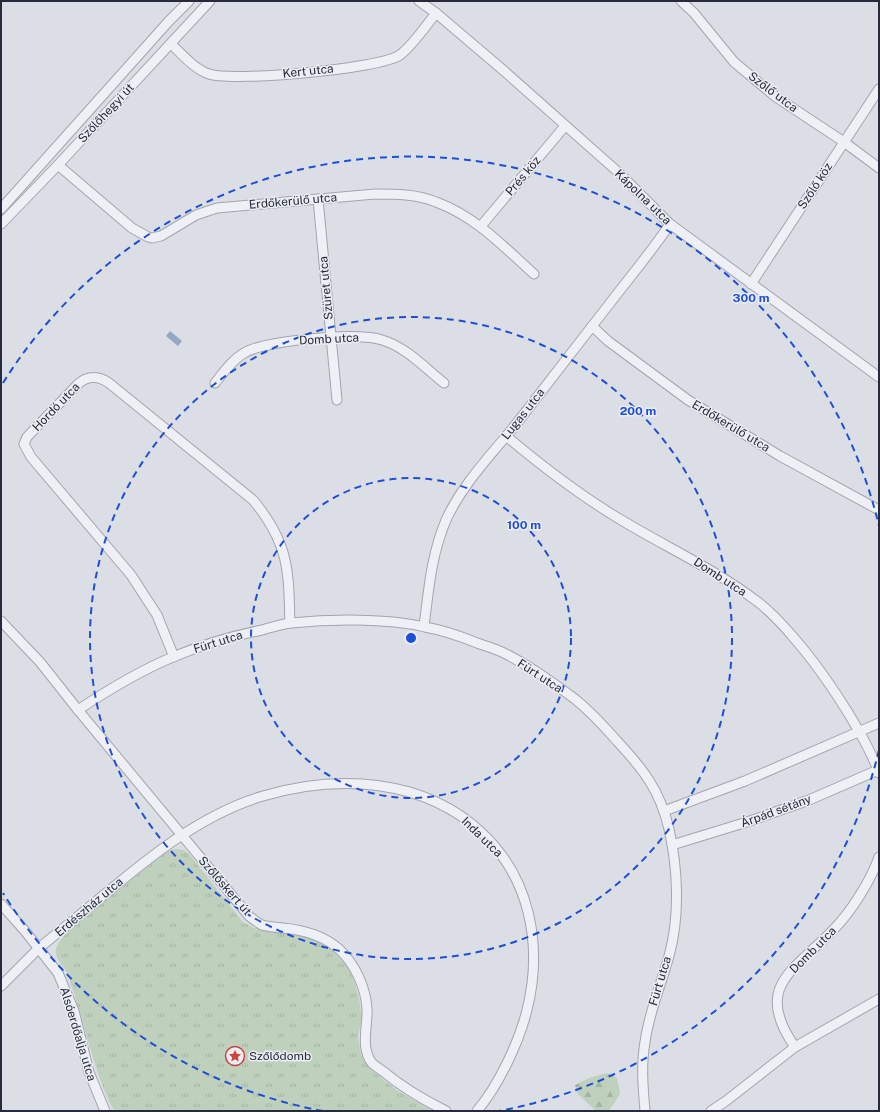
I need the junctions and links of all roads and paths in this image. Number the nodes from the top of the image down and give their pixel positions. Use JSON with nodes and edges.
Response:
{"nodes":[{"id":1,"x":189,"y":1,"type":"edge"},
{"id":2,"x":210,"y":1,"type":"edge"},
{"id":3,"x":419,"y":1,"type":"edge"},
{"id":4,"x":681,"y":1,"type":"edge"},
{"id":5,"x":436,"y":13,"type":"junction"},
{"id":6,"x":171,"y":44,"type":"junction"},
{"id":7,"x":879,"y":89,"type":"edge"},
{"id":8,"x":565,"y":126,"type":"junction"},
{"id":9,"x":844,"y":142,"type":"junction"},
{"id":10,"x":58,"y":165,"type":"junction"},
{"id":11,"x":879,"y":168,"type":"edge"},
{"id":12,"x":318,"y":199,"type":"junction"},
{"id":13,"x":1,"y":209,"type":"edge"},
{"id":14,"x":1,"y":224,"type":"edge"},
{"id":15,"x":670,"y":224,"type":"junction"},
{"id":16,"x":480,"y":226,"type":"junction"},
{"id":17,"x":534,"y":274,"type":"dead end"},
{"id":18,"x":751,"y":284,"type":"junction"},
{"id":19,"x":592,"y":326,"type":"junction"},
{"id":20,"x":331,"y":337,"type":"junction"},
{"id":21,"x":879,"y":377,"type":"edge"},
{"id":22,"x":215,"y":383,"type":"dead end"},
{"id":23,"x":444,"y":383,"type":"dead end"},
{"id":24,"x":337,"y":400,"type":"dead end"},
{"id":25,"x":506,"y":436,"type":"junction"},
{"id":26,"x":879,"y":510,"type":"edge"},
{"id":27,"x":1,"y":621,"type":"edge"},
{"id":28,"x":290,"y":624,"type":"junction"},
{"id":29,"x":424,"y":626,"type":"junction"},
{"id":30,"x":174,"y":657,"type":"junction"},
{"id":31,"x":78,"y":710,"type":"junction"},
{"id":32,"x":879,"y":722,"type":"edge"},
{"id":33,"x":860,"y":731,"type":"junction"},
{"id":34,"x":879,"y":771,"type":"edge"},
{"id":35,"x":664,"y":811,"type":"junction"},
{"id":36,"x":182,"y":835,"type":"junction"},
{"id":37,"x":672,"y":845,"type":"junction"},
{"id":38,"x":879,"y":857,"type":"edge"},
{"id":39,"x":1,"y":904,"type":"edge"},
{"id":40,"x":39,"y":948,"type":"junction"},
{"id":41,"x":1,"y":986,"type":"edge"},
{"id":42,"x":879,"y":999,"type":"edge"},
{"id":43,"x":796,"y":1047,"type":"junction"},
{"id":44,"x":105,"y":1111,"type":"edge"},
{"id":45,"x":446,"y":1111,"type":"edge"},
{"id":46,"x":477,"y":1111,"type":"edge"},
{"id":47,"x":645,"y":1111,"type":"edge"},
{"id":48,"x":711,"y":1111,"type":"edge"}],
"edges":[{"from":1,"to":13,"type":"street","name":"Szőlőhegyi út"},
{"from":2,"to":6,"type":"street","name":"Szőlőhegyi út"},
{"from":3,"to":5,"type":"street","name":"Kápolna utca"},
{"from":4,"to":9,"type":"street","name":"Szőlő utca"},
{"from":5,"to":6,"type":"street","name":"Kert utca"},
{"from":5,"to":8,"type":"street","name":"Kápolna utca"},
{"from":6,"to":10,"type":"street","name":"Szőlőhegyi út"},
{"from":7,"to":9,"type":"street","name":"Szőlő köz"},
{"from":8,"to":15,"type":"street","name":"Kápolna utca"},
{"from":8,"to":16,"type":"street","name":"Prés köz"},
{"from":9,"to":11,"type":"street","name":"Szőlő utca"},
{"from":9,"to":18,"type":"street","name":"Szőlő köz"},
{"from":10,"to":12,"type":"street","name":"Erdőkerülő utca"},
{"from":10,"to":14,"type":"street","name":"Szőlőhegyi út"},
{"from":12,"to":16,"type":"street","name":"Erdőkerülő utca"},
{"from":12,"to":20,"type":"street","name":"Szüret utca"},
{"from":15,"to":18,"type":"street","name":"Kápolna utca"},
{"from":15,"to":19,"type":"street","name":"Lugas utca"},
{"from":16,"to":17,"type":"street","name":"Erdőkerülő utca"},
{"from":18,"to":21,"type":"street","name":"Kápolna utca"},
{"from":19,"to":25,"type":"street","name":"Lugas utca"},
{"from":19,"to":26,"type":"street","name":"Erdőkerülő utca"},
{"from":20,"to":22,"type":"street","name":"Domb utca"},
{"from":20,"to":23,"type":"street","name":"Domb utca"},
{"from":20,"to":24,"type":"street","name":"Szüret utca"},
{"from":25,"to":29,"type":"street","name":"Lugas utca"},
{"from":25,"to":33,"type":"street","name":"Domb utca"},
{"from":27,"to":31,"type":"street","name":"Szőlőskert út"},
{"from":28,"to":29,"type":"street","name":"Fürt utca"},
{"from":28,"to":30,"type":"street","name":"Fürt utca"},
{"from":28,"to":30,"type":"street","name":"Hordó utca"},
{"from":29,"to":35,"type":"street","name":"Fürt utca"},
{"from":30,"to":31,"type":"street","name":"Fürt utca"},
{"from":31,"to":36,"type":"street","name":"Szőlőskert út"},
{"from":32,"to":33,"type":"street"},
{"from":33,"to":34,"type":"street","name":"Domb utca"},
{"from":33,"to":35,"type":"street"},
{"from":34,"to":37,"type":"street","name":"Árpád sétány"},
{"from":35,"to":37,"type":"street","name":"Fürt utca"},
{"from":36,"to":40,"type":"street","name":"Erdészház utca"},
{"from":36,"to":45,"type":"street","name":"Szőlőskert út"},
{"from":36,"to":46,"type":"street","name":"Inda utca"},
{"from":37,"to":47,"type":"street","name":"Fürt utca"},
{"from":38,"to":43,"type":"street","name":"Domb utca"},
{"from":39,"to":40,"type":"street","name":"Alsóerdőalja utca"},
{"from":40,"to":41,"type":"street","name":"Erdészház utca"},
{"from":40,"to":44,"type":"street","name":"Alsóerdőalja utca"},
{"from":42,"to":43,"type":"street"},
{"from":43,"to":48,"type":"street"}]}
